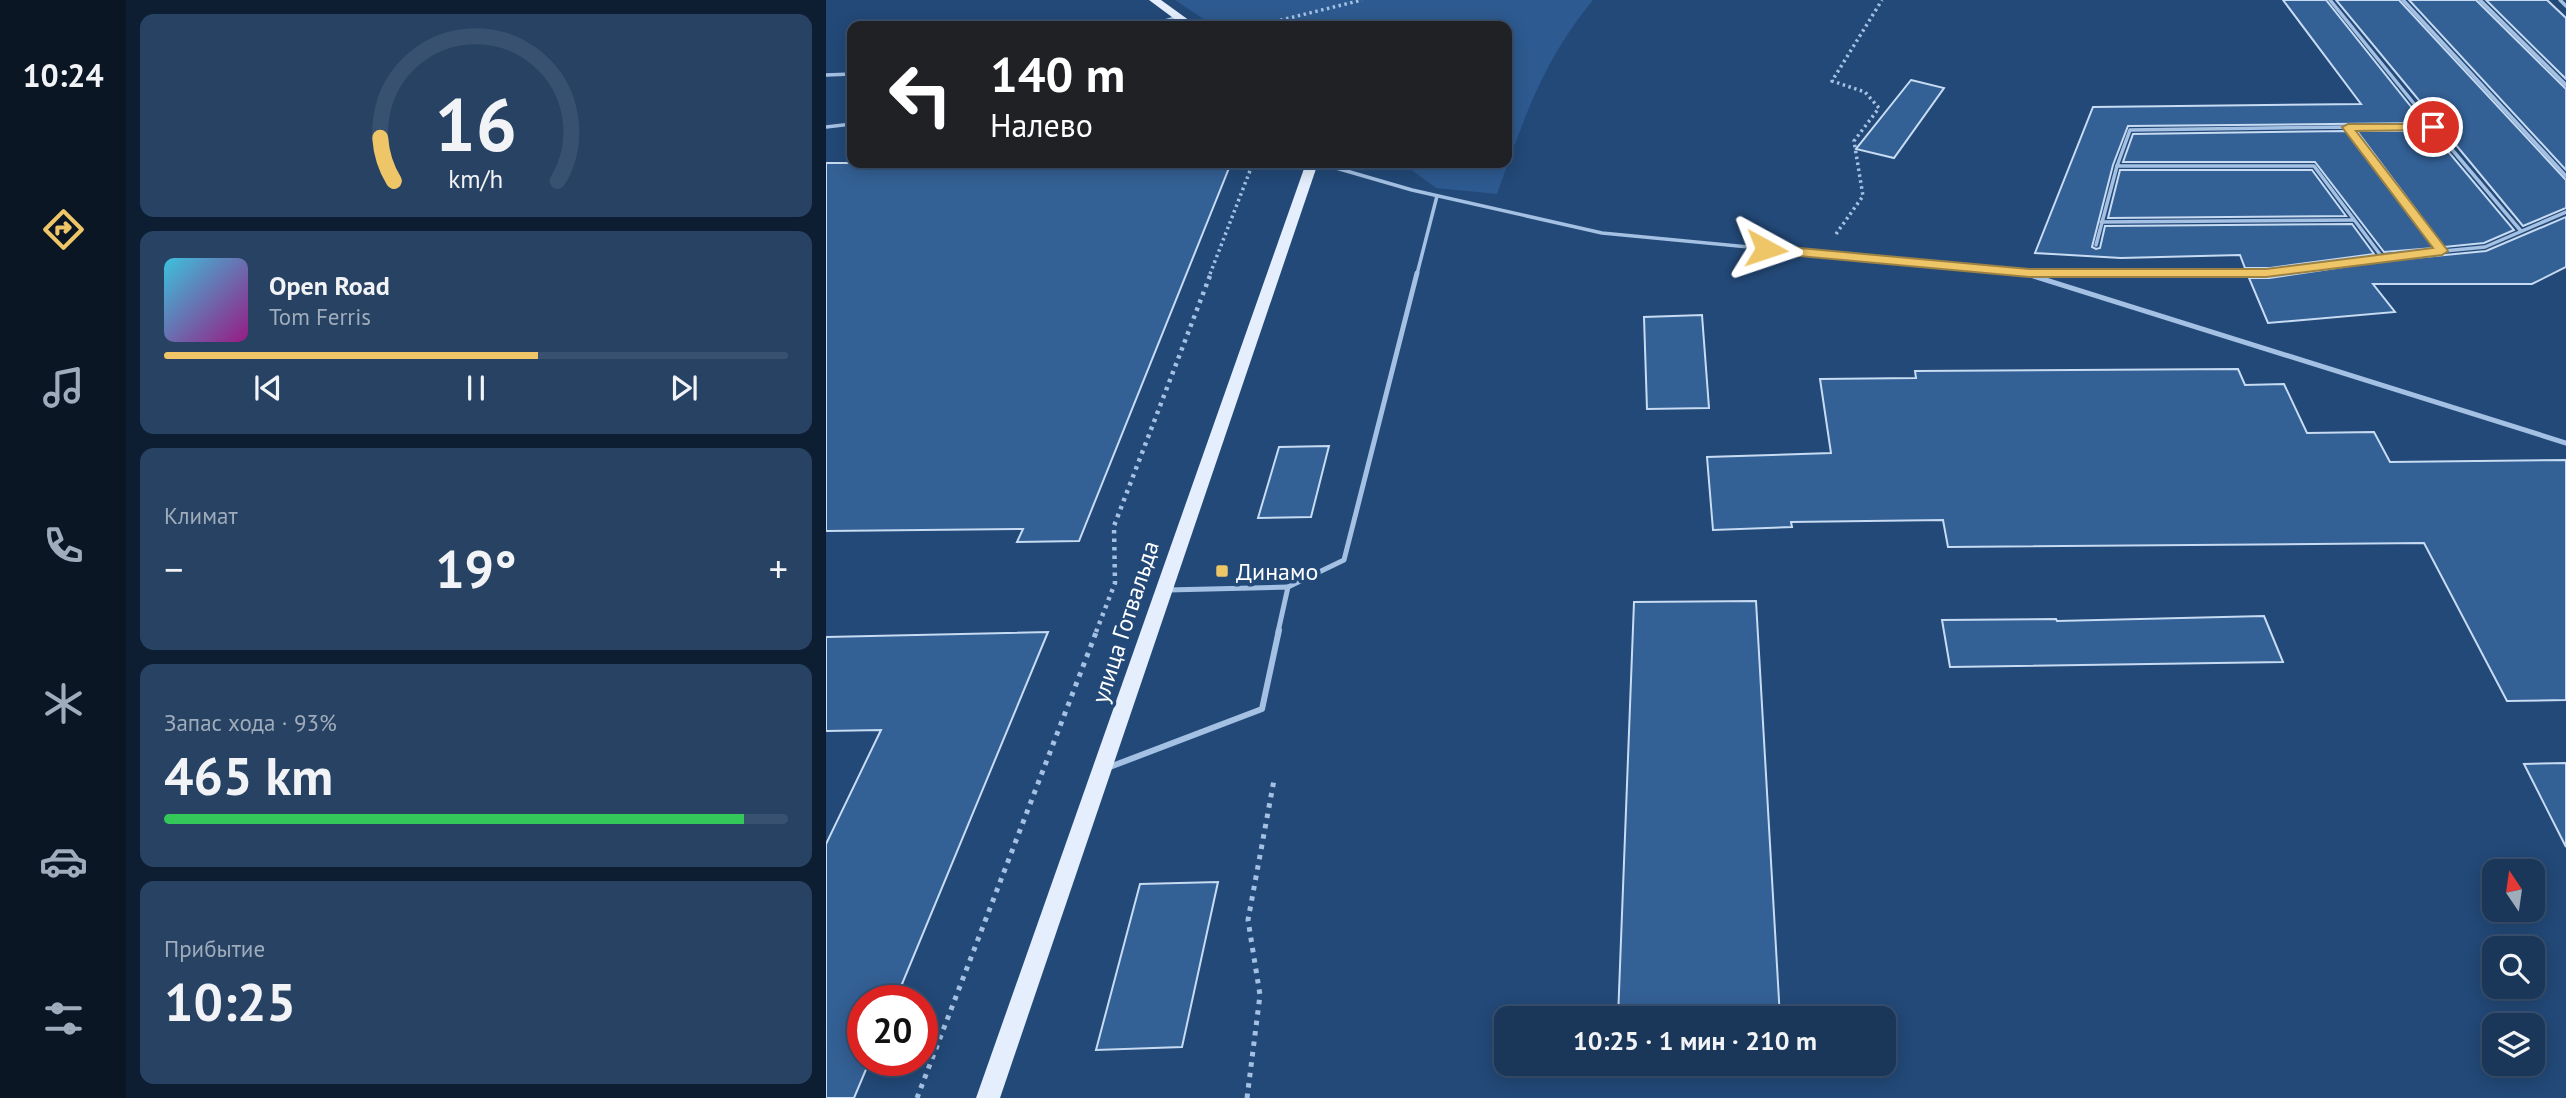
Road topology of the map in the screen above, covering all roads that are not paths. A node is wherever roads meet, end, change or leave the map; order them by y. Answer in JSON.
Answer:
{"nodes":[{"id":1,"x":1154,"y":0,"type":"edge"},
{"id":2,"x":2330,"y":0,"type":"edge"},
{"id":3,"x":2403,"y":0,"type":"edge"},
{"id":4,"x":2480,"y":0,"type":"edge"},
{"id":5,"x":2560,"y":0,"type":"edge"},
{"id":6,"x":2566,"y":6,"type":"edge"},
{"id":7,"x":1178,"y":17,"type":"junction"},
{"id":8,"x":1165,"y":21,"type":"edge"},
{"id":9,"x":1184,"y":21,"type":"edge"},
{"id":10,"x":847,"y":74,"type":"edge"},
{"id":11,"x":826,"y":75,"type":"edge"},
{"id":12,"x":2566,"y":85,"type":"edge"},
{"id":13,"x":847,"y":125,"type":"edge"},
{"id":14,"x":826,"y":127,"type":"edge"},
{"id":15,"x":2348,"y":127,"type":"junction"},
{"id":16,"x":2433,"y":127,"type":"junction"},
{"id":17,"x":2117,"y":166,"type":"junction"},
{"id":18,"x":1309,"y":168,"type":"edge"},
{"id":19,"x":1337,"y":168,"type":"edge"},
{"id":20,"x":2566,"y":176,"type":"edge"},
{"id":21,"x":1437,"y":196,"type":"junction"},
{"id":22,"x":2566,"y":212,"type":"edge"},
{"id":23,"x":2354,"y":220,"type":"junction"},
{"id":24,"x":2101,"y":222,"type":"junction"},
{"id":25,"x":2521,"y":231,"type":"junction"},
{"id":26,"x":2096,"y":245,"type":"dead end"},
{"id":27,"x":2442,"y":251,"type":"junction"},
{"id":28,"x":2382,"y":257,"type":"junction"},
{"id":29,"x":2029,"y":273,"type":"junction"},
{"id":30,"x":2566,"y":443,"type":"edge"},
{"id":31,"x":1287,"y":587,"type":"junction"},
{"id":32,"x":1162,"y":590,"type":"junction"},
{"id":33,"x":1104,"y":769,"type":"junction"},
{"id":34,"x":988,"y":1098,"type":"edge"}],
"edges":[{"from":1,"to":7,"type":"main road"},
{"from":2,"to":16,"type":"lane"},
{"from":3,"to":20,"type":"lane"},
{"from":4,"to":12,"type":"lane"},
{"from":5,"to":6,"type":"lane"},
{"from":7,"to":8,"type":"lane"},
{"from":7,"to":9,"type":"main road"},
{"from":10,"to":11,"type":"lane"},
{"from":13,"to":14,"type":"lane"},
{"from":15,"to":16,"type":"lane"},
{"from":15,"to":17,"type":"lane"},
{"from":15,"to":27,"type":"lane"},
{"from":16,"to":25,"type":"lane"},
{"from":17,"to":23,"type":"lane"},
{"from":17,"to":24,"type":"lane"},
{"from":18,"to":32,"type":"main road","name":"улица Готвальда"},
{"from":19,"to":21,"type":"lane"},
{"from":21,"to":29,"type":"lane"},
{"from":21,"to":31,"type":"lane"},
{"from":22,"to":25,"type":"lane"},
{"from":23,"to":24,"type":"lane"},
{"from":23,"to":28,"type":"lane"},
{"from":24,"to":26,"type":"lane"},
{"from":25,"to":27,"type":"lane"},
{"from":27,"to":28,"type":"lane"},
{"from":28,"to":29,"type":"lane"},
{"from":29,"to":30,"type":"lane"},
{"from":31,"to":32,"type":"lane"},
{"from":31,"to":33,"type":"lane"},
{"from":32,"to":33,"type":"main road","name":"улица Готвальда"},
{"from":33,"to":34,"type":"main road","name":"улица Готвальда"}]}
